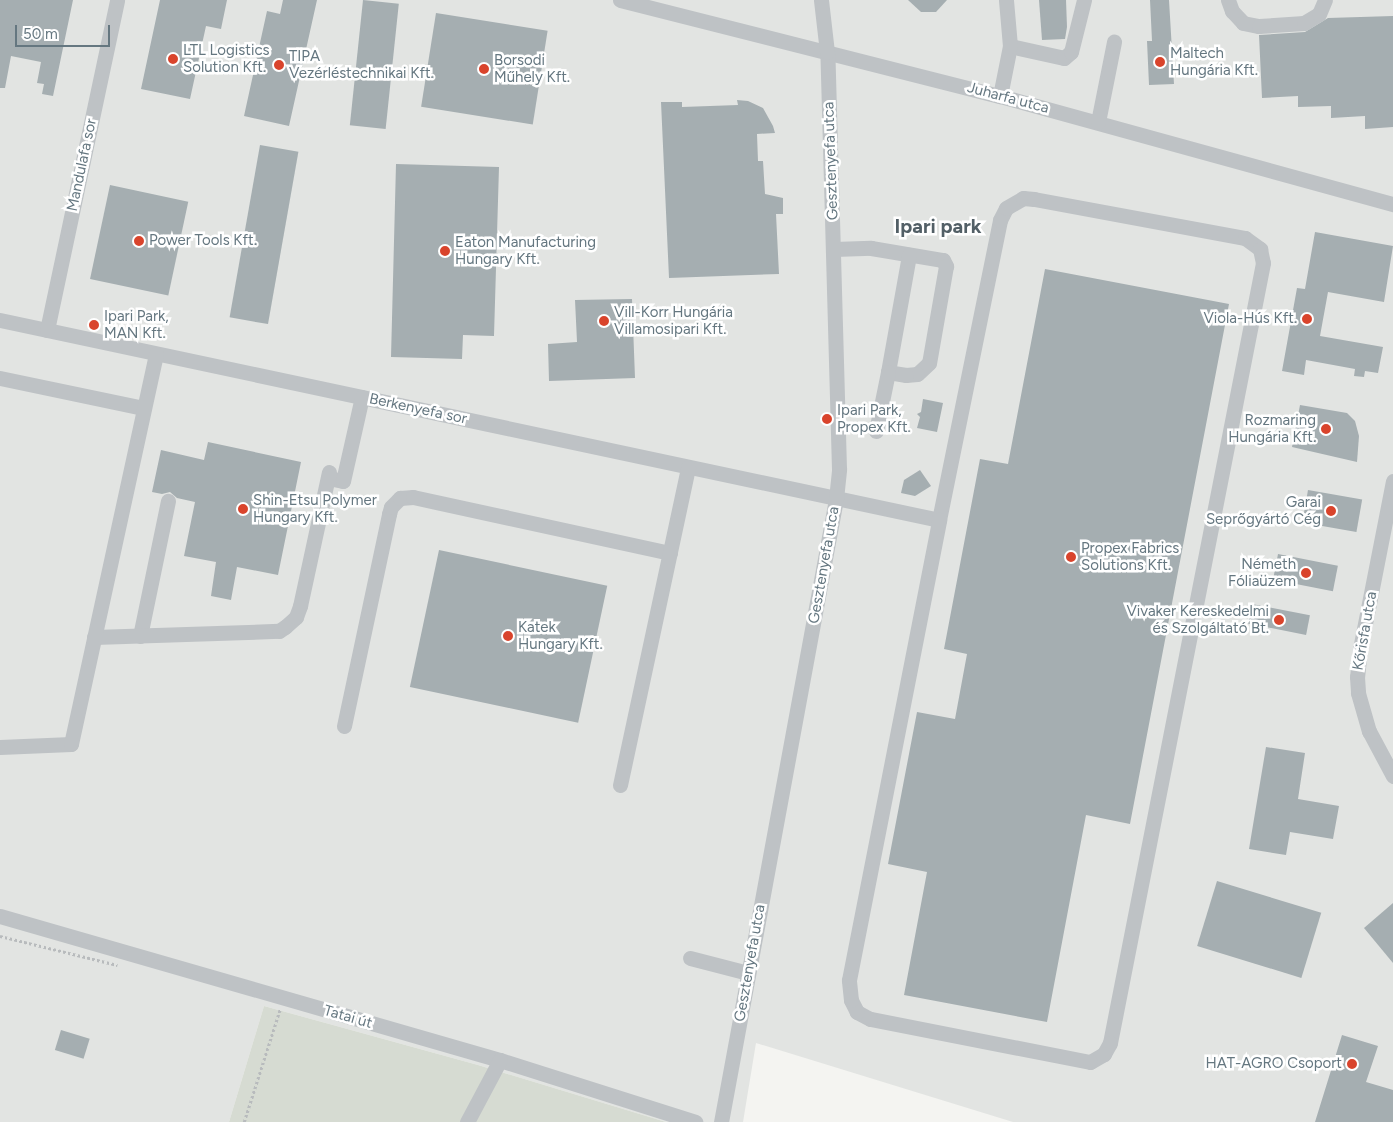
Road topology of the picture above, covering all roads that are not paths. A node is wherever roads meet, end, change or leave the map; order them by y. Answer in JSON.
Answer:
{"nodes":[{"id":1,"x":117,"y":0,"type":"edge"},
{"id":2,"x":620,"y":0,"type":"edge"},
{"id":3,"x":821,"y":0,"type":"edge"},
{"id":4,"x":1006,"y":0,"type":"edge"},
{"id":5,"x":1084,"y":0,"type":"edge"},
{"id":6,"x":1228,"y":0,"type":"edge"},
{"id":7,"x":1325,"y":0,"type":"edge"},
{"id":8,"x":1114,"y":42,"type":"dead end"},
{"id":9,"x":1010,"y":46,"type":"junction"},
{"id":10,"x":828,"y":52,"type":"junction"},
{"id":11,"x":1000,"y":96,"type":"junction"},
{"id":12,"x":1098,"y":122,"type":"junction"},
{"id":13,"x":1393,"y":204,"type":"edge"},
{"id":14,"x":834,"y":249,"type":"junction"},
{"id":15,"x":909,"y":254,"type":"junction"},
{"id":16,"x":0,"y":320,"type":"edge"},
{"id":17,"x":47,"y":330,"type":"junction"},
{"id":18,"x":156,"y":354,"type":"junction"},
{"id":19,"x":888,"y":372,"type":"junction"},
{"id":20,"x":0,"y":378,"type":"edge"},
{"id":21,"x":362,"y":397,"type":"junction"},
{"id":22,"x":144,"y":408,"type":"junction"},
{"id":23,"x":876,"y":431,"type":"dead end"},
{"id":24,"x":688,"y":467,"type":"junction"},
{"id":25,"x":1393,"y":481,"type":"edge"},
{"id":26,"x":836,"y":499,"type":"junction"},
{"id":27,"x":168,"y":501,"type":"dead end"},
{"id":28,"x":939,"y":520,"type":"junction"},
{"id":29,"x":670,"y":553,"type":"junction"},
{"id":30,"x":140,"y":636,"type":"junction"},
{"id":31,"x":94,"y":637,"type":"junction"},
{"id":32,"x":344,"y":726,"type":"dead end"},
{"id":33,"x":0,"y":747,"type":"edge"},
{"id":34,"x":1393,"y":776,"type":"edge"},
{"id":35,"x":620,"y":785,"type":"dead end"},
{"id":36,"x":0,"y":916,"type":"edge"},
{"id":37,"x":690,"y":958,"type":"dead end"},
{"id":38,"x":748,"y":973,"type":"junction"},
{"id":39,"x":500,"y":1060,"type":"junction"},
{"id":40,"x":467,"y":1122,"type":"edge"},
{"id":41,"x":696,"y":1122,"type":"edge"},
{"id":42,"x":721,"y":1122,"type":"edge"}],
"edges":[{"from":1,"to":17,"type":"street","name":"Mandulafa sor"},
{"from":2,"to":10,"type":"street","name":"Juharfa utca"},
{"from":3,"to":10,"type":"street","name":"Gesztenyefa utca"},
{"from":4,"to":9,"type":"street"},
{"from":5,"to":9,"type":"street"},
{"from":6,"to":7,"type":"street"},
{"from":8,"to":12,"type":"street"},
{"from":9,"to":11,"type":"street"},
{"from":10,"to":11,"type":"street","name":"Juharfa utca"},
{"from":10,"to":14,"type":"street","name":"Gesztenyefa utca"},
{"from":11,"to":12,"type":"street","name":"Juharfa utca"},
{"from":12,"to":13,"type":"street","name":"Juharfa utca"},
{"from":14,"to":15,"type":"street"},
{"from":14,"to":26,"type":"street","name":"Gesztenyefa utca"},
{"from":15,"to":19,"type":"street"},
{"from":15,"to":19,"type":"street"},
{"from":16,"to":17,"type":"street","name":"Berkenyefa sor"},
{"from":17,"to":18,"type":"street","name":"Berkenyefa sor"},
{"from":18,"to":21,"type":"street","name":"Berkenyefa sor"},
{"from":18,"to":22,"type":"street"},
{"from":19,"to":23,"type":"street"},
{"from":20,"to":22,"type":"street"},
{"from":21,"to":24,"type":"street","name":"Berkenyefa sor"},
{"from":21,"to":30,"type":"street"},
{"from":22,"to":31,"type":"street"},
{"from":24,"to":26,"type":"street","name":"Berkenyefa sor"},
{"from":24,"to":29,"type":"street"},
{"from":25,"to":34,"type":"street","name":"Kőrisfa utca"},
{"from":26,"to":28,"type":"street","name":"Berkenyefa sor"},
{"from":26,"to":38,"type":"street","name":"Gesztenyefa utca"},
{"from":27,"to":30,"type":"street"},
{"from":28,"to":28,"type":"street"},
{"from":29,"to":32,"type":"street"},
{"from":29,"to":35,"type":"street"},
{"from":30,"to":31,"type":"street"},
{"from":31,"to":33,"type":"street"},
{"from":36,"to":39,"type":"street","name":"Tatai út"},
{"from":37,"to":38,"type":"street"},
{"from":38,"to":42,"type":"street","name":"Gesztenyefa utca"},
{"from":39,"to":40,"type":"street"},
{"from":39,"to":41,"type":"street","name":"Tatai út"}]}
